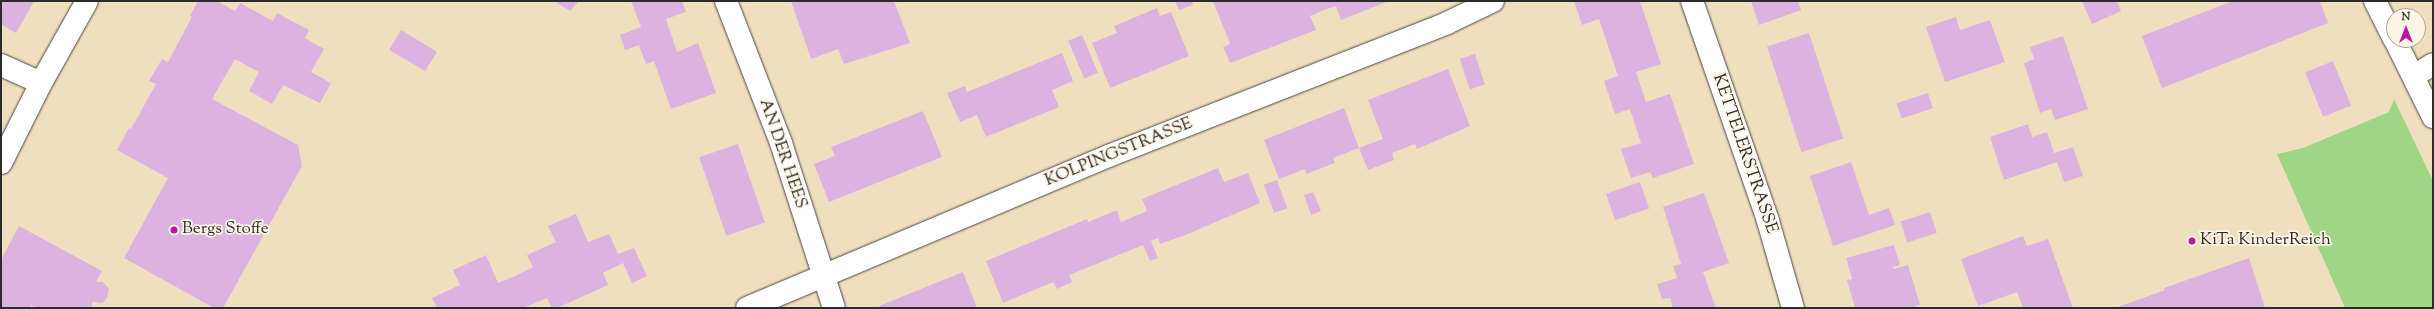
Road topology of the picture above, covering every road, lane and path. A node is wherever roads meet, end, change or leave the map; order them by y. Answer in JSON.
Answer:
{"nodes":[{"id":1,"x":86,"y":1,"type":"edge"},
{"id":2,"x":726,"y":1,"type":"edge"},
{"id":3,"x":1493,"y":1,"type":"edge"},
{"id":4,"x":1692,"y":1,"type":"edge"},
{"id":5,"x":2375,"y":1,"type":"edge"},
{"id":6,"x":2386,"y":23,"type":"edge"},
{"id":7,"x":2399,"y":48,"type":"edge"},
{"id":8,"x":2433,"y":64,"type":"edge"},
{"id":9,"x":1,"y":65,"type":"edge"},
{"id":10,"x":2414,"y":76,"type":"junction"},
{"id":11,"x":41,"y":83,"type":"junction"},
{"id":12,"x":2433,"y":117,"type":"edge"},
{"id":13,"x":1,"y":163,"type":"edge"},
{"id":14,"x":822,"y":278,"type":"junction"},
{"id":15,"x":747,"y":308,"type":"edge"},
{"id":16,"x":834,"y":308,"type":"edge"},
{"id":17,"x":1793,"y":308,"type":"edge"}],
"edges":[{"from":1,"to":11,"type":"street"},
{"from":2,"to":14,"type":"street","name":"AN DER HEES"},
{"from":3,"to":14,"type":"street","name":"KOLPINGSTRASSE"},
{"from":4,"to":17,"type":"street","name":"KETTELERSTRASSE"},
{"from":5,"to":6,"type":"street"},
{"from":7,"to":10,"type":"street"},
{"from":8,"to":10,"type":"street"},
{"from":9,"to":11,"type":"street"},
{"from":10,"to":12,"type":"street"},
{"from":11,"to":13,"type":"street"},
{"from":14,"to":15,"type":"street","name":"KOLPINGSTRASSE"},
{"from":14,"to":16,"type":"street","name":"AN DER HEES"}]}
